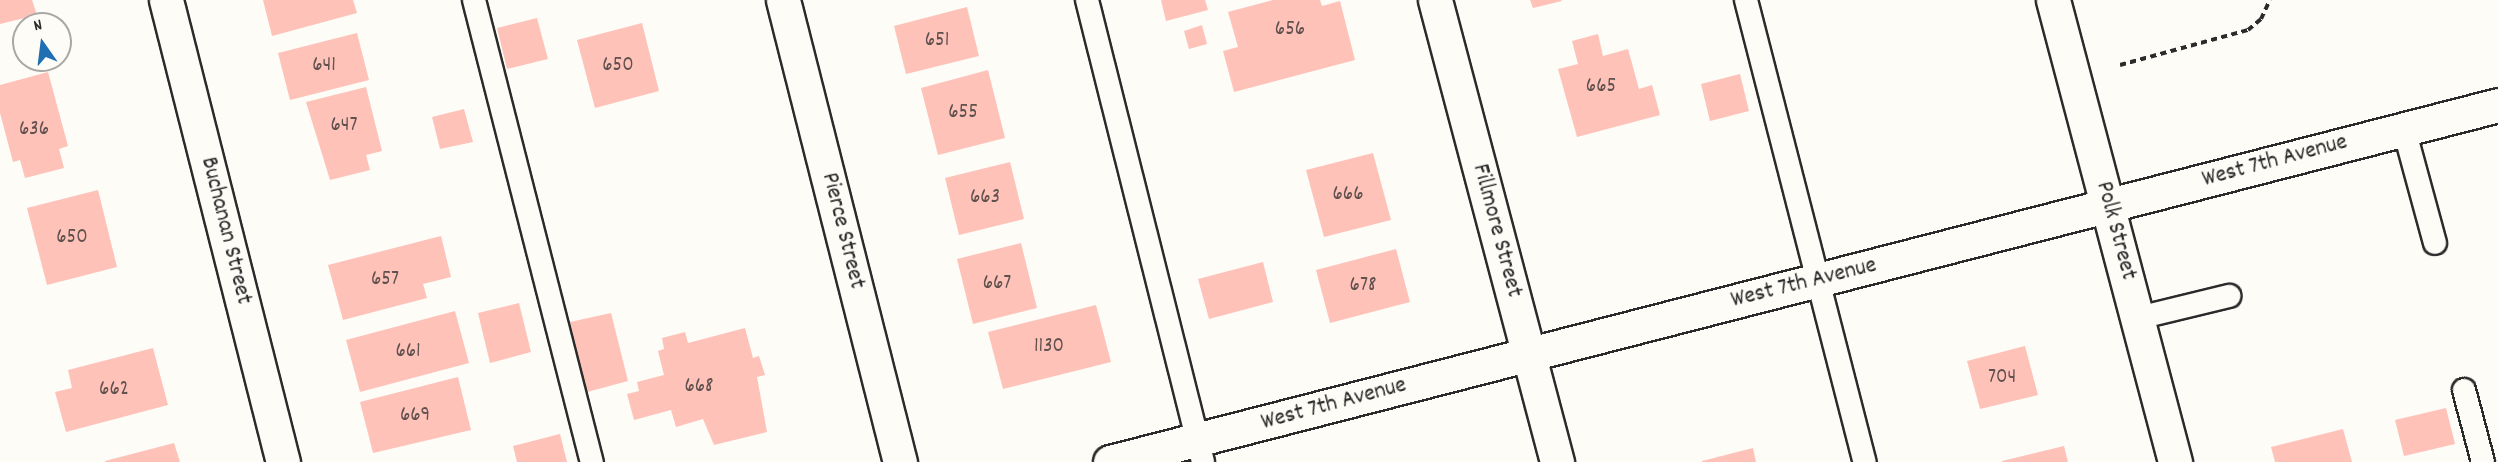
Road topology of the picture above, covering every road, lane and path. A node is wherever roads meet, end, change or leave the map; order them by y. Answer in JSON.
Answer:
{"nodes":[{"id":1,"x":166,"y":0,"type":"edge"},
{"id":2,"x":474,"y":0,"type":"edge"},
{"id":3,"x":783,"y":0,"type":"edge"},
{"id":4,"x":1087,"y":0,"type":"edge"},
{"id":5,"x":1435,"y":0,"type":"edge"},
{"id":6,"x":1746,"y":0,"type":"edge"},
{"id":7,"x":2053,"y":0,"type":"edge"},
{"id":8,"x":2270,"y":0,"type":"edge"},
{"id":9,"x":2120,"y":65,"type":"dead end"},
{"id":10,"x":2498,"y":105,"type":"edge"},
{"id":11,"x":2404,"y":129,"type":"junction"},
{"id":12,"x":2108,"y":205,"type":"junction"},
{"id":13,"x":2435,"y":243,"type":"dead end"},
{"id":14,"x":1817,"y":280,"type":"junction"},
{"id":15,"x":2229,"y":296,"type":"dead end"},
{"id":16,"x":2138,"y":318,"type":"junction"},
{"id":17,"x":1528,"y":354,"type":"junction"},
{"id":18,"x":2464,"y":390,"type":"dead end"},
{"id":19,"x":1200,"y":452,"type":"edge"},
{"id":20,"x":283,"y":462,"type":"edge"},
{"id":21,"x":592,"y":462,"type":"edge"},
{"id":22,"x":900,"y":462,"type":"edge"},
{"id":23,"x":1110,"y":462,"type":"edge"},
{"id":24,"x":1557,"y":462,"type":"edge"},
{"id":25,"x":1865,"y":462,"type":"edge"},
{"id":26,"x":2175,"y":462,"type":"edge"},
{"id":27,"x":2482,"y":462,"type":"edge"}],
"edges":[{"from":1,"to":20,"type":"street","name":"Buchanan Street"},
{"from":2,"to":21,"type":"lane"},
{"from":3,"to":22,"type":"street","name":"Pierce Street"},
{"from":4,"to":19,"type":"lane"},
{"from":5,"to":17,"type":"street","name":"Fillmore Street"},
{"from":6,"to":14,"type":"lane"},
{"from":7,"to":12,"type":"street","name":"Polk Street"},
{"from":8,"to":9,"type":"path"},
{"from":10,"to":11,"type":"street","name":"West 7th Avenue"},
{"from":11,"to":12,"type":"street","name":"West 7th Avenue"},
{"from":11,"to":13,"type":"lane"},
{"from":12,"to":14,"type":"street","name":"West 7th Avenue"},
{"from":12,"to":16,"type":"street","name":"Polk Street"},
{"from":14,"to":17,"type":"street","name":"West 7th Avenue"},
{"from":14,"to":25,"type":"lane"},
{"from":15,"to":16,"type":"lane"},
{"from":16,"to":26,"type":"street","name":"Polk Street"},
{"from":17,"to":19,"type":"street","name":"West 7th Avenue"},
{"from":17,"to":24,"type":"street","name":"Fillmore Street"},
{"from":18,"to":27,"type":"lane"},
{"from":19,"to":23,"type":"street","name":"West 7th Avenue"}]}
